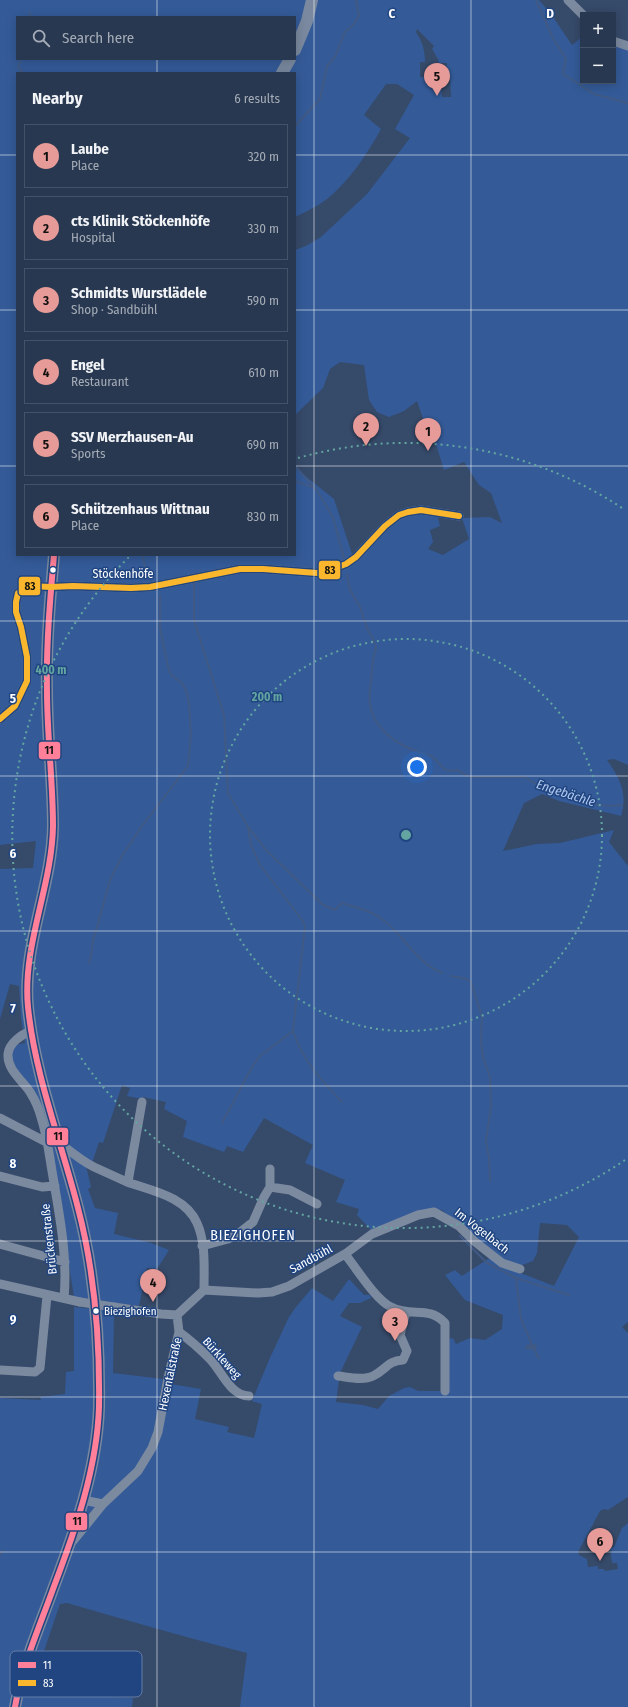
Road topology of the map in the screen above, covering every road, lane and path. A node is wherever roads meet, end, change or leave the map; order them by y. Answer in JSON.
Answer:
{"nodes":[{"id":1,"x":312,"y":0,"type":"edge"},
{"id":2,"x":568,"y":0,"type":"edge"},
{"id":3,"x":580,"y":12,"type":"edge"},
{"id":4,"x":616,"y":42,"type":"edge"},
{"id":5,"x":628,"y":46,"type":"edge"},
{"id":6,"x":296,"y":48,"type":"edge"},
{"id":7,"x":289,"y":60,"type":"edge"},
{"id":8,"x":283,"y":72,"type":"edge"},
{"id":9,"x":459,"y":516,"type":"dead end"},
{"id":10,"x":54,"y":556,"type":"edge"},
{"id":11,"x":51,"y":587,"type":"junction"},
{"id":12,"x":0,"y":719,"type":"edge"},
{"id":13,"x":31,"y":1031,"type":"junction"},
{"id":14,"x":142,"y":1102,"type":"dead end"},
{"id":15,"x":0,"y":1118,"type":"edge"},
{"id":16,"x":48,"y":1143,"type":"junction"},
{"id":17,"x":61,"y":1144,"type":"junction"},
{"id":18,"x":270,"y":1169,"type":"dead end"},
{"id":19,"x":0,"y":1176,"type":"edge"},
{"id":20,"x":128,"y":1182,"type":"junction"},
{"id":21,"x":55,"y":1186,"type":"junction"},
{"id":22,"x":270,"y":1187,"type":"junction"},
{"id":23,"x":317,"y":1204,"type":"dead end"},
{"id":24,"x":0,"y":1244,"type":"edge"},
{"id":25,"x":202,"y":1246,"type":"junction"},
{"id":26,"x":345,"y":1254,"type":"junction"},
{"id":27,"x":65,"y":1262,"type":"junction"},
{"id":28,"x":520,"y":1269,"type":"dead end"},
{"id":29,"x":0,"y":1284,"type":"edge"},
{"id":30,"x":204,"y":1290,"type":"junction"},
{"id":31,"x":47,"y":1296,"type":"junction"},
{"id":32,"x":64,"y":1298,"type":"junction"},
{"id":33,"x":406,"y":1312,"type":"junction"},
{"id":34,"x":177,"y":1315,"type":"junction"},
{"id":35,"x":179,"y":1332,"type":"junction"},
{"id":36,"x":0,"y":1370,"type":"edge"},
{"id":37,"x":338,"y":1376,"type":"dead end"},
{"id":38,"x":445,"y":1391,"type":"dead end"},
{"id":39,"x":249,"y":1396,"type":"dead end"},
{"id":40,"x":83,"y":1500,"type":"junction"},
{"id":41,"x":103,"y":1504,"type":"junction"},
{"id":42,"x":69,"y":1545,"type":"junction"},
{"id":43,"x":30,"y":1651,"type":"edge"},
{"id":44,"x":17,"y":1697,"type":"edge"},
{"id":45,"x":15,"y":1707,"type":"edge"}],
"edges":[{"from":1,"to":6,"type":"main road"},
{"from":2,"to":3,"type":"street"},
{"from":4,"to":5,"type":"street"},
{"from":7,"to":8,"type":"main road"},
{"from":9,"to":11,"type":"street","name":"Stöckenhöfe"},
{"from":10,"to":11,"type":"main road","name":"Hexentalstraße"},
{"from":11,"to":12,"type":"street","name":"Stöckenhöfe"},
{"from":11,"to":13,"type":"main road","name":"Hexentalstraße"},
{"from":13,"to":16,"type":"street","name":"Brückenstraße"},
{"from":13,"to":17,"type":"main road","name":"Hexentalstraße"},
{"from":14,"to":20,"type":"street"},
{"from":15,"to":16,"type":"street"},
{"from":16,"to":21,"type":"street","name":"Brückenstraße"},
{"from":17,"to":20,"type":"street"},
{"from":17,"to":40,"type":"main road","name":"Hexentalstraße"},
{"from":18,"to":22,"type":"street"},
{"from":19,"to":21,"type":"street"},
{"from":20,"to":25,"type":"street"},
{"from":21,"to":27,"type":"street","name":"Brückenstraße"},
{"from":22,"to":23,"type":"street"},
{"from":22,"to":25,"type":"street"},
{"from":24,"to":27,"type":"street"},
{"from":25,"to":30,"type":"street"},
{"from":26,"to":28,"type":"street","name":"Im Vogelbach"},
{"from":26,"to":30,"type":"street","name":"Sandbühl"},
{"from":26,"to":33,"type":"street","name":"Sandbühl"},
{"from":27,"to":32,"type":"street","name":"Brückenstraße"},
{"from":29,"to":31,"type":"street"},
{"from":30,"to":34,"type":"street"},
{"from":31,"to":32,"type":"street"},
{"from":31,"to":36,"type":"street"},
{"from":32,"to":34,"type":"street","bridge":true},
{"from":33,"to":37,"type":"street"},
{"from":33,"to":38,"type":"street","name":"Sandbühl"},
{"from":34,"to":35,"type":"street","name":"Hexentalstraße"},
{"from":35,"to":39,"type":"street","name":"Bürkleweg"},
{"from":35,"to":41,"type":"street","name":"Hexentalstraße"},
{"from":40,"to":41,"type":"street"},
{"from":40,"to":42,"type":"main road","name":"Hexentalstraße"},
{"from":41,"to":42,"type":"street","name":"Hexentalstraße"},
{"from":42,"to":43,"type":"main road","name":"Hexentalstraße"},
{"from":44,"to":45,"type":"main road","name":"Hexentalstraße"}]}
